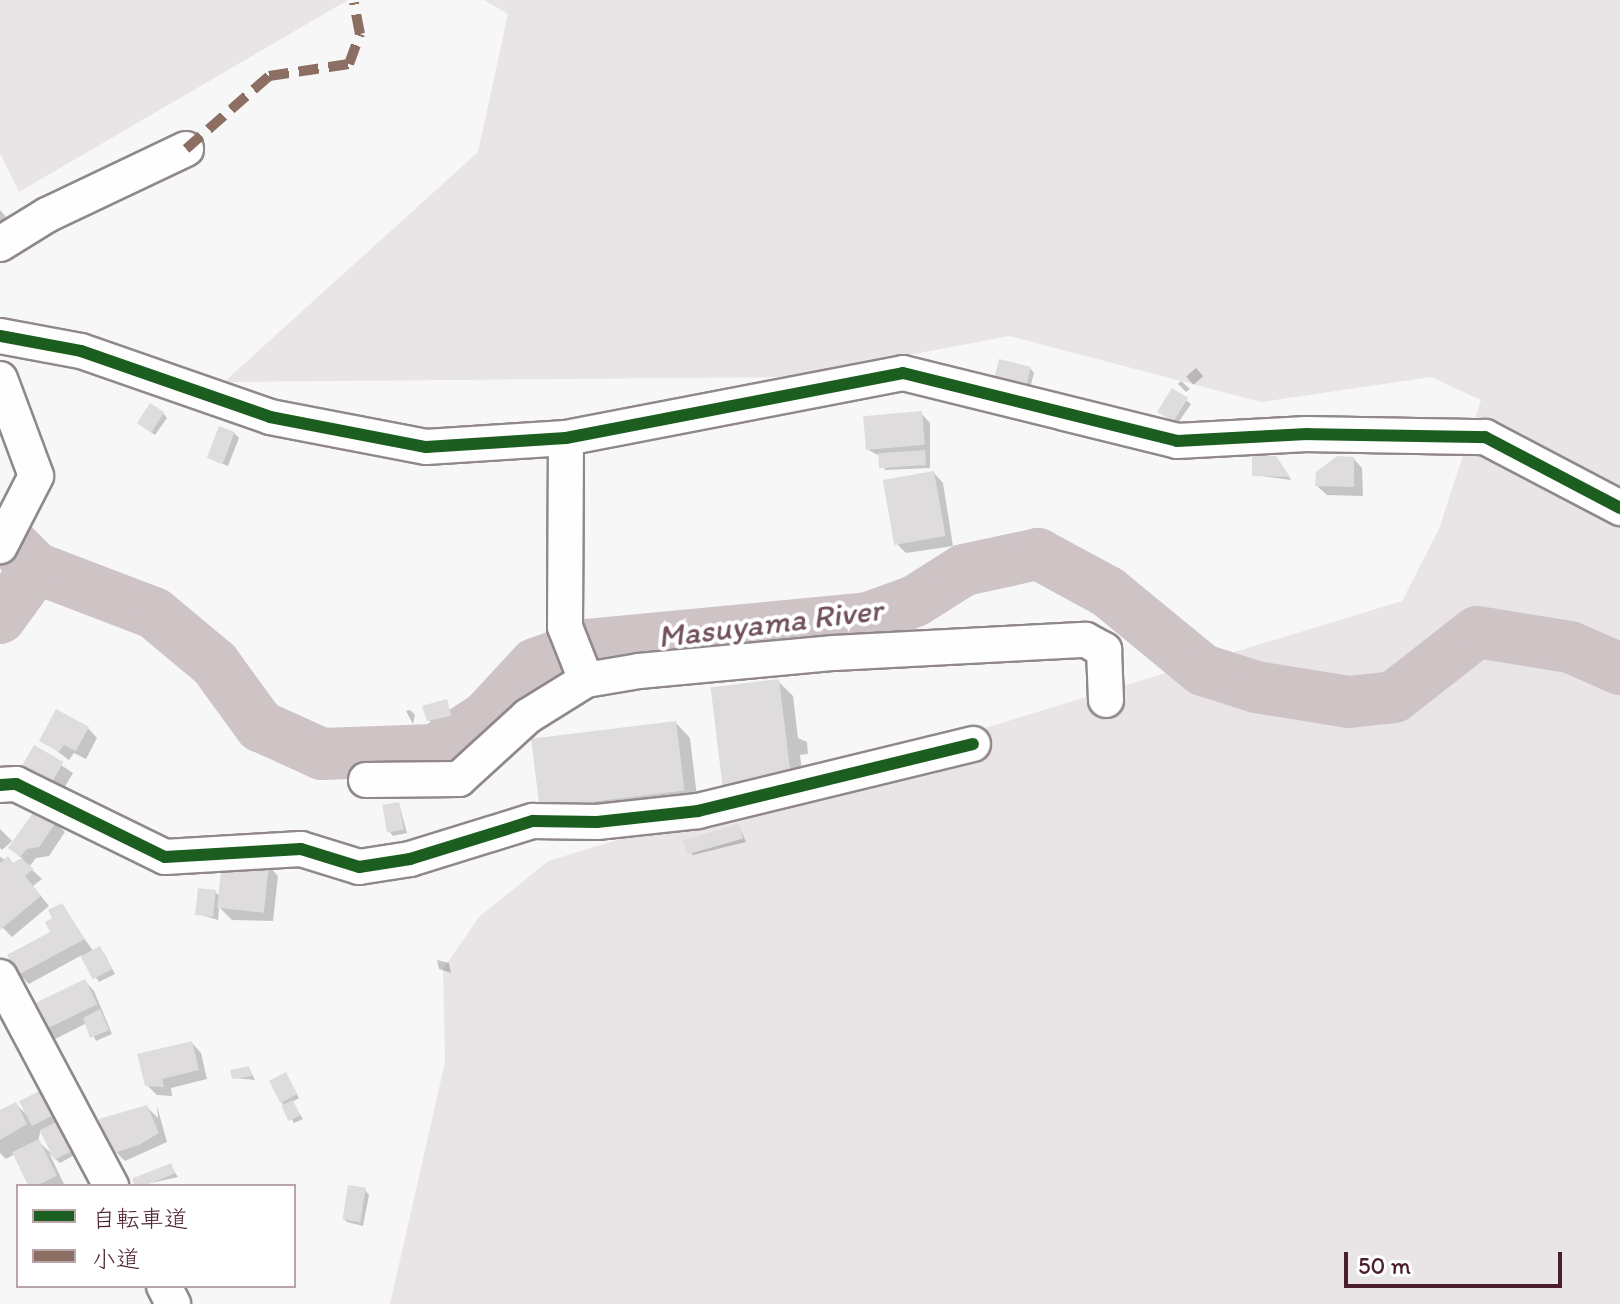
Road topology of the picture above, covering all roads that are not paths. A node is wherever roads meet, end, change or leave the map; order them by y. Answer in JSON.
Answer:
{"nodes":[{"id":1,"x":186,"y":149,"type":"dead end"},
{"id":2,"x":0,"y":244,"type":"edge"},
{"id":3,"x":0,"y":336,"type":"edge"},
{"id":4,"x":0,"y":379,"type":"edge"},
{"id":5,"x":566,"y":438,"type":"junction"},
{"id":6,"x":1620,"y":508,"type":"edge"},
{"id":7,"x":0,"y":546,"type":"edge"},
{"id":8,"x":586,"y":680,"type":"junction"},
{"id":9,"x":1106,"y":700,"type":"dead end"},
{"id":10,"x":973,"y":744,"type":"dead end"},
{"id":11,"x":366,"y":780,"type":"dead end"},
{"id":12,"x":0,"y":785,"type":"edge"},
{"id":13,"x":0,"y":977,"type":"edge"},
{"id":14,"x":110,"y":1184,"type":"edge"}],
"edges":[{"from":1,"to":2,"type":"street"},
{"from":3,"to":5,"type":"street"},
{"from":4,"to":7,"type":"street"},
{"from":5,"to":6,"type":"street"},
{"from":5,"to":8,"type":"street"},
{"from":8,"to":9,"type":"street"},
{"from":8,"to":11,"type":"street"},
{"from":10,"to":12,"type":"street"},
{"from":13,"to":14,"type":"street"}]}
